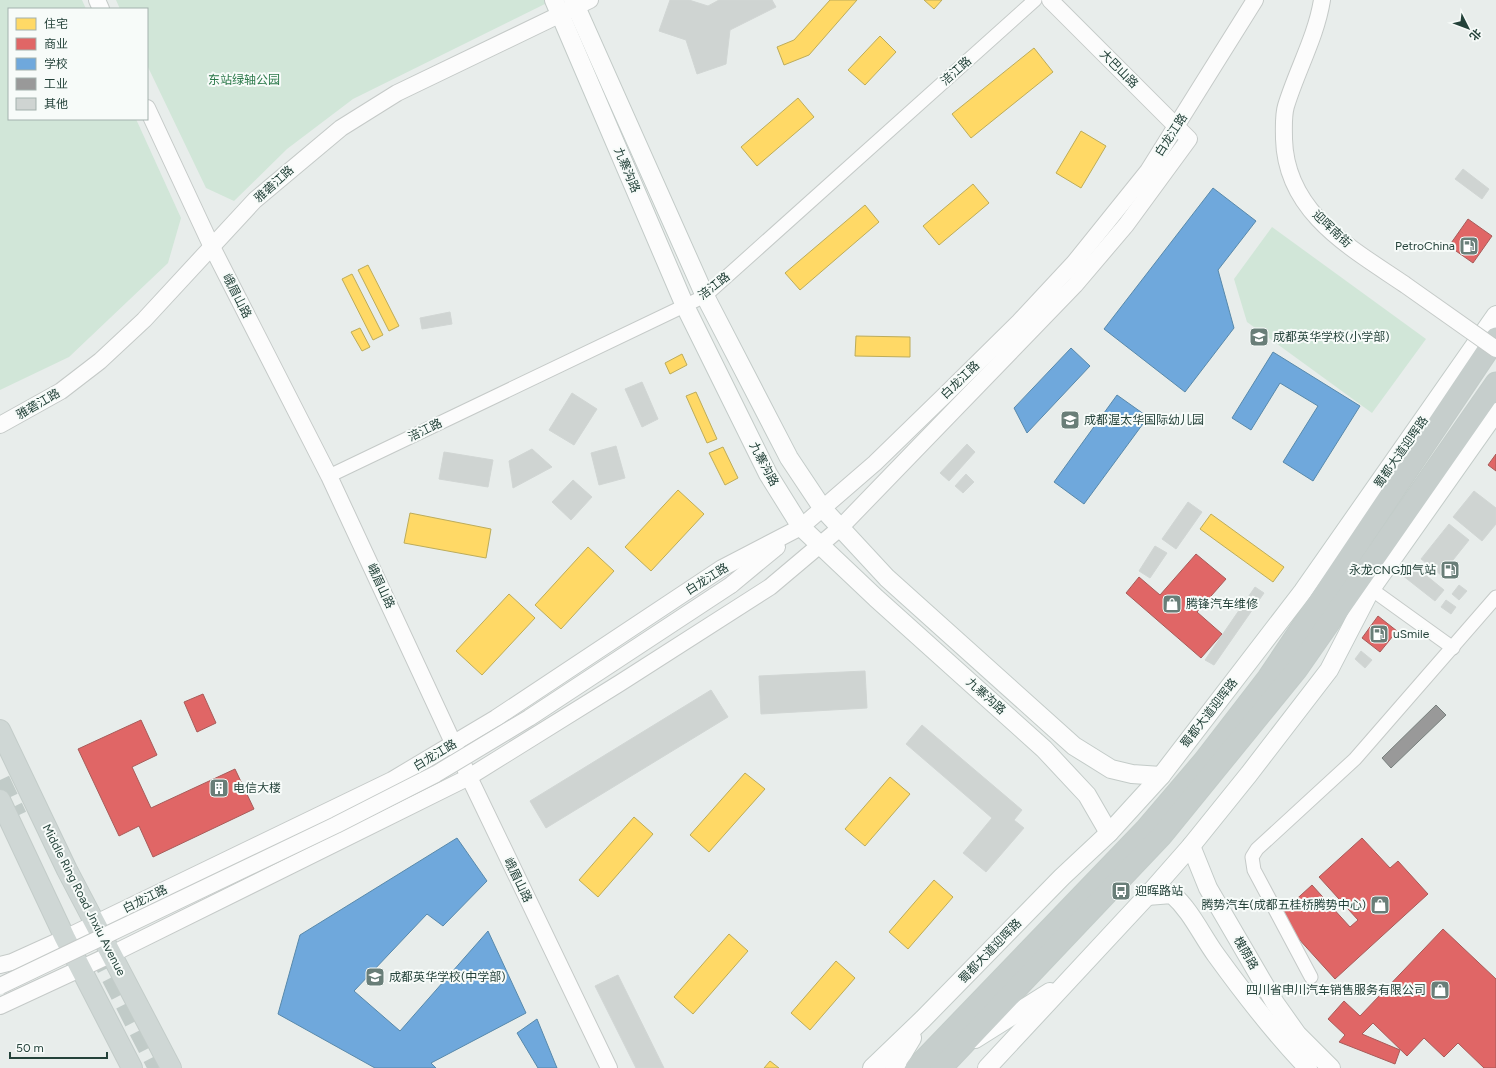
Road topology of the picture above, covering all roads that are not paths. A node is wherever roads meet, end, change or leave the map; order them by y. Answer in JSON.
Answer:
{"nodes":[{"id":1,"x":1035,"y":0,"type":"edge"},
{"id":2,"x":1050,"y":0,"type":"edge"},
{"id":3,"x":1255,"y":0,"type":"edge"},
{"id":4,"x":1322,"y":0,"type":"edge"},
{"id":5,"x":571,"y":4,"type":"edge"},
{"id":6,"x":148,"y":110,"type":"edge"},
{"id":7,"x":1177,"y":127,"type":"junction"},
{"id":8,"x":1189,"y":139,"type":"joint"},
{"id":9,"x":212,"y":246,"type":"junction"},
{"id":10,"x":705,"y":296,"type":"junction"},
{"id":11,"x":685,"y":306,"type":"junction"},
{"id":12,"x":1496,"y":315,"type":"edge"},
{"id":13,"x":1496,"y":338,"type":"edge"},
{"id":14,"x":1496,"y":349,"type":"edge"},
{"id":15,"x":1496,"y":383,"type":"edge"},
{"id":16,"x":1496,"y":412,"type":"edge"},
{"id":17,"x":0,"y":425,"type":"edge"},
{"id":18,"x":329,"y":476,"type":"junction"},
{"id":19,"x":823,"y":509,"type":"junction"},
{"id":20,"x":801,"y":527,"type":"junction"},
{"id":21,"x":840,"y":528,"type":"junction"},
{"id":22,"x":820,"y":546,"type":"junction"},
{"id":23,"x":1372,"y":589,"type":"junction"},
{"id":24,"x":1496,"y":597,"type":"edge"},
{"id":25,"x":1453,"y":648,"type":"junction"},
{"id":26,"x":0,"y":730,"type":"edge"},
{"id":27,"x":453,"y":744,"type":"junction"},
{"id":28,"x":1160,"y":776,"type":"junction"},
{"id":29,"x":469,"y":777,"type":"junction"},
{"id":30,"x":0,"y":800,"type":"edge"},
{"id":31,"x":1109,"y":833,"type":"junction"},
{"id":32,"x":1191,"y":846,"type":"junction"},
{"id":33,"x":1147,"y":896,"type":"junction"},
{"id":34,"x":95,"y":924,"type":"junction"},
{"id":35,"x":65,"y":938,"type":"junction"},
{"id":36,"x":112,"y":954,"type":"junction"},
{"id":37,"x":4,"y":965,"type":"edge"},
{"id":38,"x":81,"y":968,"type":"junction"},
{"id":39,"x":1311,"y":977,"type":"dead end"},
{"id":40,"x":1069,"y":981,"type":"junction"},
{"id":41,"x":0,"y":986,"type":"edge"},
{"id":42,"x":0,"y":1006,"type":"edge"},
{"id":43,"x":923,"y":1019,"type":"junction"},
{"id":44,"x":962,"y":1046,"type":"junction"},
{"id":45,"x":132,"y":1068,"type":"edge"},
{"id":46,"x":171,"y":1068,"type":"edge"},
{"id":47,"x":609,"y":1068,"type":"edge"},
{"id":48,"x":872,"y":1068,"type":"edge"},
{"id":49,"x":894,"y":1068,"type":"edge"},
{"id":50,"x":916,"y":1068,"type":"edge"},
{"id":51,"x":941,"y":1068,"type":"edge"},
{"id":52,"x":987,"y":1068,"type":"edge"},
{"id":53,"x":1308,"y":1068,"type":"edge"},
{"id":54,"x":1331,"y":1068,"type":"edge"}],
"edges":[{"from":1,"to":10,"type":"street","name":"涪江路"},
{"from":2,"to":7,"type":"street","name":"大巴山路"},
{"from":3,"to":7,"type":"street","name":"白龙江路"},
{"from":4,"to":14,"type":"street","name":"迎晖南街","bridge":true},
{"from":5,"to":9,"type":"street","name":"雅砻江路"},
{"from":5,"to":10,"type":"main road","name":"九寨沟路"},
{"from":5,"to":11,"type":"main road","name":"九寨沟路"},
{"from":6,"to":9,"type":"street","name":"峨眉山路"},
{"from":7,"to":8,"type":"street","name":"大巴山路"},
{"from":7,"to":19,"type":"street","name":"白龙江路"},
{"from":8,"to":21,"type":"street","name":"白龙江路"},
{"from":9,"to":17,"type":"street","name":"雅砻江路"},
{"from":9,"to":18,"type":"street","name":"峨眉山路"},
{"from":10,"to":11,"type":"street","name":"涪江路"},
{"from":10,"to":19,"type":"main road","name":"九寨沟路"},
{"from":11,"to":18,"type":"street","name":"涪江路"},
{"from":11,"to":20,"type":"main road","name":"九寨沟路"},
{"from":12,"to":28,"type":"main road","name":"蜀都大道迎晖路"},
{"from":13,"to":50,"type":"highway","name":"蜀都大道迎晖路"},
{"from":15,"to":44,"type":"highway"},
{"from":16,"to":23,"type":"main road"},
{"from":18,"to":27,"type":"street","name":"峨眉山路"},
{"from":19,"to":20,"type":"street","name":"白龙江路"},
{"from":19,"to":21,"type":"main road","name":"九寨沟路"},
{"from":20,"to":22,"type":"main road","name":"九寨沟路"},
{"from":20,"to":27,"type":"street","name":"白龙江路"},
{"from":20,"to":41,"type":"street","bridge":true},
{"from":21,"to":22,"type":"street","name":"白龙江路"},
{"from":21,"to":28,"type":"main road","name":"九寨沟路"},
{"from":22,"to":29,"type":"street","name":"白龙江路"},
{"from":22,"to":31,"type":"main road","name":"九寨沟路"},
{"from":23,"to":25,"type":"street"},
{"from":23,"to":32,"type":"main road"},
{"from":24,"to":25,"type":"street"},
{"from":25,"to":39,"type":"street"},
{"from":26,"to":34,"type":"main road","name":"Middle Ring Road Jnxiu Avenue"},
{"from":27,"to":29,"type":"street","name":"峨眉山路"},
{"from":27,"to":34,"type":"street","name":"白龙江路"},
{"from":28,"to":31,"type":"main road","name":"蜀都大道迎晖路"},
{"from":29,"to":36,"type":"street","name":"白龙江路"},
{"from":29,"to":47,"type":"street","name":"峨眉山路"},
{"from":30,"to":35,"type":"main road"},
{"from":31,"to":43,"type":"main road","name":"蜀都大道迎晖路"},
{"from":32,"to":33,"type":"main road"},
{"from":32,"to":54,"type":"main road","name":"槐荫路"},
{"from":33,"to":40,"type":"main road"},
{"from":33,"to":53,"type":"main road","name":"槐荫路"},
{"from":34,"to":35,"type":"street","name":"白龙江路"},
{"from":34,"to":36,"type":"main road","name":"Middle Ring Road Jnxiu Avenue"},
{"from":35,"to":37,"type":"street","name":"白龙江路"},
{"from":35,"to":38,"type":"main road"},
{"from":36,"to":38,"type":"street","name":"白龙江路"},
{"from":36,"to":46,"type":"main road","name":"Middle Ring Road Jnxiu Avenue"},
{"from":38,"to":42,"type":"street","name":"白龙江路"},
{"from":38,"to":45,"type":"main road"},
{"from":40,"to":44,"type":"main road"},
{"from":40,"to":52,"type":"main road"},
{"from":43,"to":48,"type":"main road","name":"蜀都大道迎晖路"},
{"from":43,"to":49,"type":"main road"},
{"from":44,"to":51,"type":"highway"}]}
